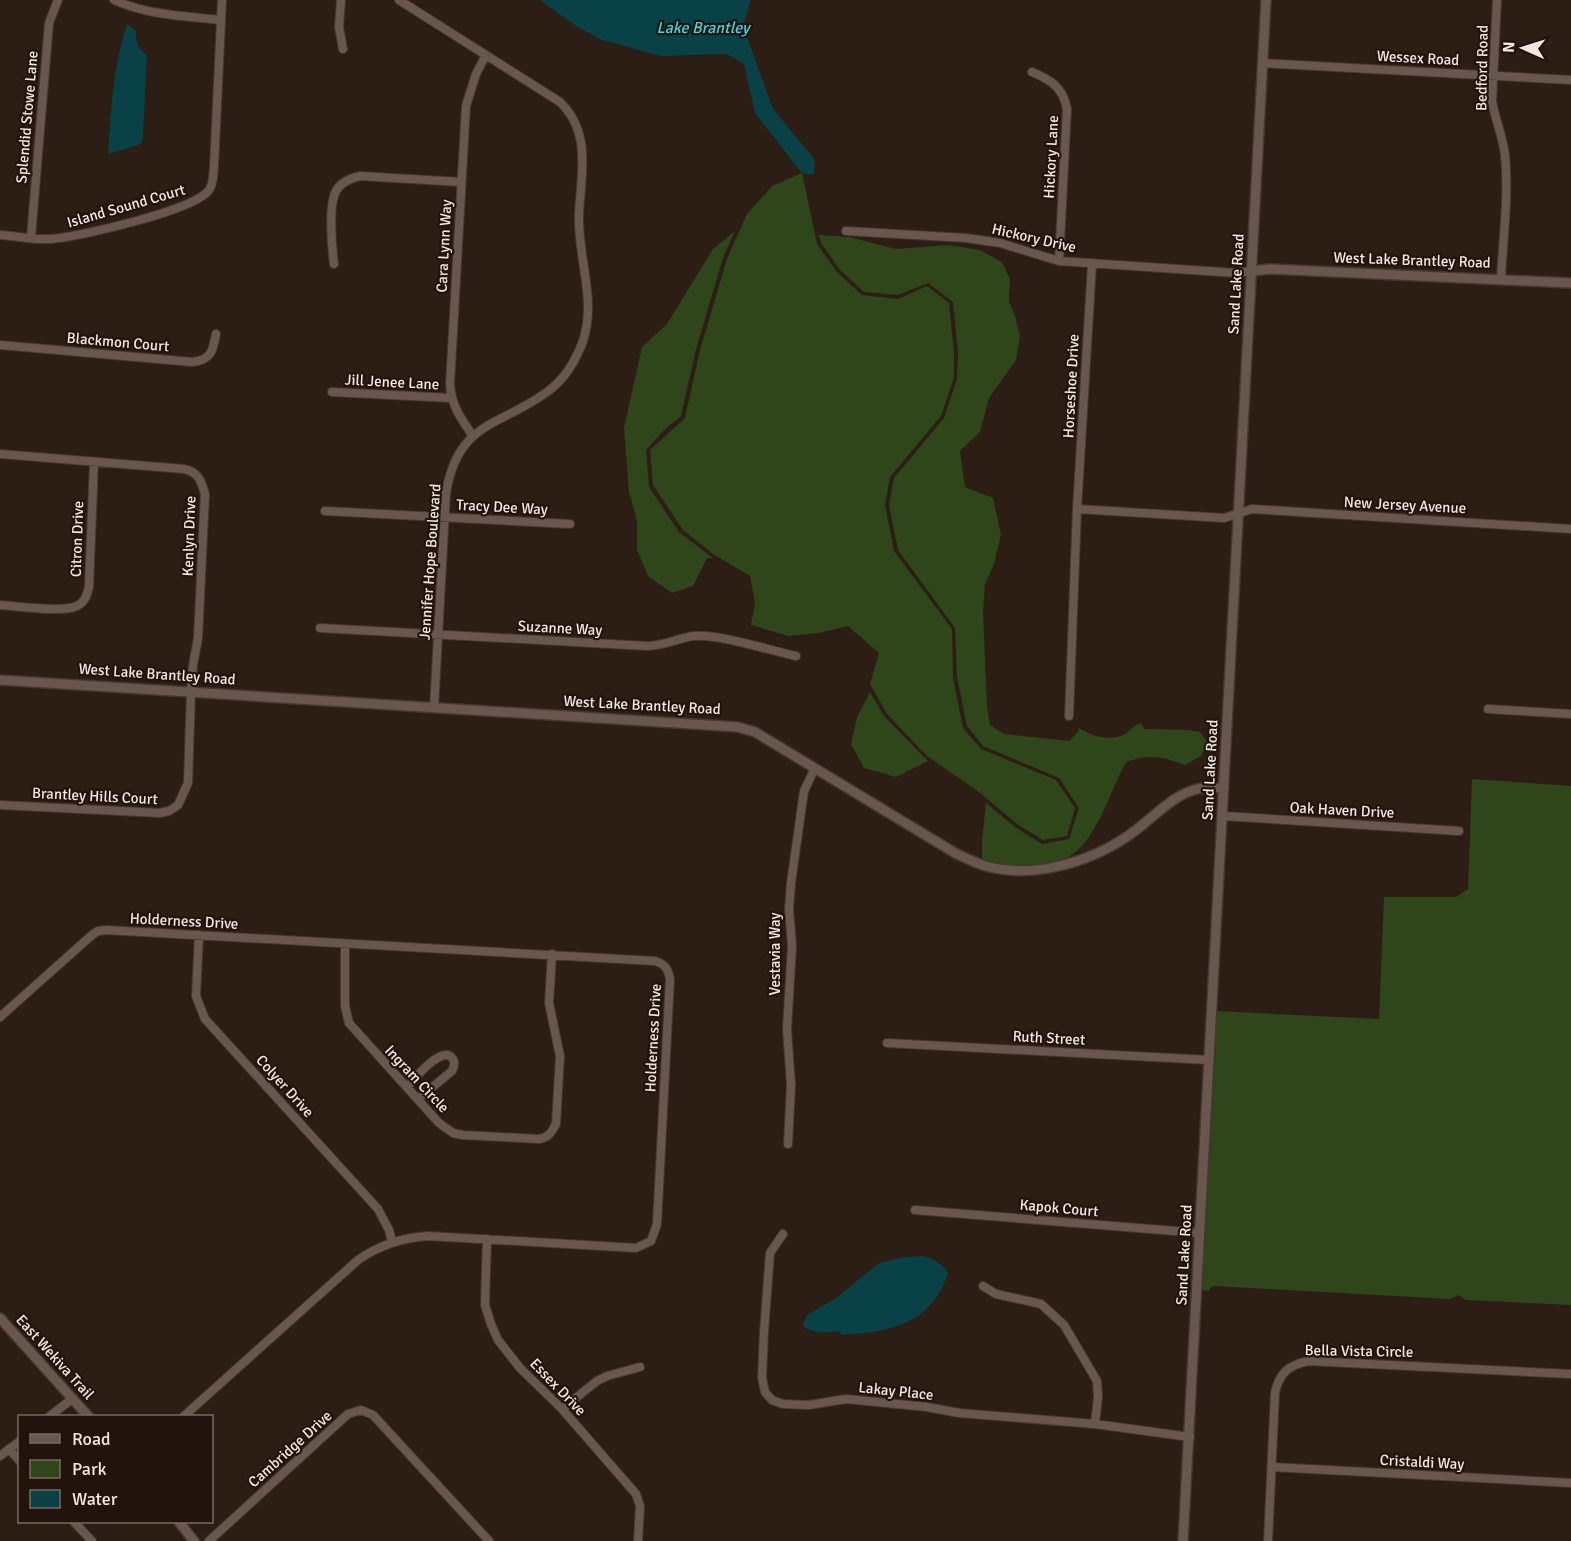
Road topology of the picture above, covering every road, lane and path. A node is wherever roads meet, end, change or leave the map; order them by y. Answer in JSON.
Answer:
{"nodes":[{"id":1,"x":58,"y":0,"type":"edge"},
{"id":2,"x":114,"y":0,"type":"edge"},
{"id":3,"x":222,"y":0,"type":"edge"},
{"id":4,"x":342,"y":0,"type":"edge"},
{"id":5,"x":399,"y":0,"type":"edge"},
{"id":6,"x":1266,"y":0,"type":"edge"},
{"id":7,"x":1497,"y":0,"type":"edge"},
{"id":8,"x":221,"y":20,"type":"junction"},
{"id":9,"x":343,"y":49,"type":"dead end"},
{"id":10,"x":486,"y":55,"type":"junction"},
{"id":11,"x":1263,"y":63,"type":"junction"},
{"id":12,"x":1032,"y":72,"type":"dead end"},
{"id":13,"x":1493,"y":75,"type":"junction"},
{"id":14,"x":1571,"y":80,"type":"edge"},
{"id":15,"x":461,"y":182,"type":"junction"},
{"id":16,"x":846,"y":231,"type":"dead end"},
{"id":17,"x":0,"y":235,"type":"edge"},
{"id":18,"x":31,"y":237,"type":"junction"},
{"id":19,"x":1059,"y":261,"type":"junction"},
{"id":20,"x":334,"y":264,"type":"dead end"},
{"id":21,"x":1092,"y":264,"type":"junction"},
{"id":22,"x":1252,"y":271,"type":"junction"},
{"id":23,"x":1501,"y":279,"type":"junction"},
{"id":24,"x":1571,"y":283,"type":"edge"},
{"id":25,"x":216,"y":334,"type":"dead end"},
{"id":26,"x":0,"y":345,"type":"edge"},
{"id":27,"x":332,"y":392,"type":"dead end"},
{"id":28,"x":451,"y":398,"type":"junction"},
{"id":29,"x":472,"y":436,"type":"junction"},
{"id":30,"x":0,"y":454,"type":"edge"},
{"id":31,"x":94,"y":462,"type":"junction"},
{"id":32,"x":1077,"y":509,"type":"junction"},
{"id":33,"x":325,"y":511,"type":"dead end"},
{"id":34,"x":1238,"y":513,"type":"junction"},
{"id":35,"x":444,"y":517,"type":"junction"},
{"id":36,"x":570,"y":524,"type":"dead end"},
{"id":37,"x":1571,"y":529,"type":"edge"},
{"id":38,"x":0,"y":605,"type":"edge"},
{"id":39,"x":320,"y":628,"type":"dead end"},
{"id":40,"x":439,"y":634,"type":"junction"},
{"id":41,"x":796,"y":656,"type":"dead end"},
{"id":42,"x":0,"y":680,"type":"edge"},
{"id":43,"x":191,"y":691,"type":"junction"},
{"id":44,"x":434,"y":708,"type":"junction"},
{"id":45,"x":1488,"y":708,"type":"dead end"},
{"id":46,"x":1571,"y":714,"type":"edge"},
{"id":47,"x":1069,"y":716,"type":"dead end"},
{"id":48,"x":815,"y":768,"type":"junction"},
{"id":49,"x":1224,"y":788,"type":"junction"},
{"id":50,"x":0,"y":805,"type":"edge"},
{"id":51,"x":1223,"y":816,"type":"junction"},
{"id":52,"x":1459,"y":831,"type":"dead end"},
{"id":53,"x":199,"y":935,"type":"junction"},
{"id":54,"x":345,"y":945,"type":"junction"},
{"id":55,"x":552,"y":954,"type":"junction"},
{"id":56,"x":0,"y":1017,"type":"edge"},
{"id":57,"x":887,"y":1043,"type":"dead end"},
{"id":58,"x":1209,"y":1060,"type":"junction"},
{"id":59,"x":407,"y":1087,"type":"junction"},
{"id":60,"x":418,"y":1099,"type":"junction"},
{"id":61,"x":788,"y":1144,"type":"dead end"},
{"id":62,"x":915,"y":1210,"type":"dead end"},
{"id":63,"x":1200,"y":1233,"type":"junction"},
{"id":64,"x":783,"y":1234,"type":"dead end"},
{"id":65,"x":487,"y":1239,"type":"junction"},
{"id":66,"x":392,"y":1242,"type":"junction"},
{"id":67,"x":983,"y":1287,"type":"dead end"},
{"id":68,"x":0,"y":1318,"type":"edge"},
{"id":69,"x":640,"y":1367,"type":"dead end"},
{"id":70,"x":1571,"y":1374,"type":"edge"},
{"id":71,"x":72,"y":1399,"type":"junction"},
{"id":72,"x":562,"y":1409,"type":"junction"},
{"id":73,"x":51,"y":1415,"type":"edge"},
{"id":74,"x":87,"y":1415,"type":"edge"},
{"id":75,"x":185,"y":1415,"type":"edge"},
{"id":76,"x":1095,"y":1424,"type":"junction"},
{"id":77,"x":1190,"y":1437,"type":"junction"},
{"id":78,"x":18,"y":1442,"type":"edge"},
{"id":79,"x":9,"y":1449,"type":"junction"},
{"id":80,"x":0,"y":1456,"type":"edge"},
{"id":81,"x":18,"y":1459,"type":"edge"},
{"id":82,"x":1272,"y":1467,"type":"junction"},
{"id":83,"x":1571,"y":1483,"type":"edge"},
{"id":84,"x":76,"y":1523,"type":"edge"},
{"id":85,"x":180,"y":1523,"type":"edge"},
{"id":86,"x":92,"y":1541,"type":"edge"},
{"id":87,"x":194,"y":1541,"type":"edge"},
{"id":88,"x":209,"y":1541,"type":"edge"},
{"id":89,"x":489,"y":1541,"type":"edge"},
{"id":90,"x":638,"y":1541,"type":"edge"},
{"id":91,"x":1183,"y":1541,"type":"edge"},
{"id":92,"x":1268,"y":1541,"type":"edge"}],
"edges":[{"from":1,"to":18,"type":"street","name":"Splendid Stowe Lane"},
{"from":2,"to":8,"type":"street"},
{"from":3,"to":8,"type":"street","name":"Island Sound Court"},
{"from":4,"to":9,"type":"street"},
{"from":5,"to":10,"type":"street","name":"Jennifer Hope Boulevard"},
{"from":6,"to":11,"type":"street","name":"Sand Lake Road"},
{"from":7,"to":13,"type":"street","name":"Bedford Road"},
{"from":8,"to":18,"type":"street","name":"Island Sound Court"},
{"from":10,"to":15,"type":"street","name":"Cara Lynn Way"},
{"from":10,"to":29,"type":"street","name":"Jennifer Hope Boulevard"},
{"from":11,"to":13,"type":"street","name":"Wessex Road"},
{"from":11,"to":22,"type":"street","name":"Sand Lake Road"},
{"from":12,"to":19,"type":"street","name":"Hickory Lane"},
{"from":13,"to":14,"type":"street","name":"Wessex Road"},
{"from":13,"to":23,"type":"street","name":"Bedford Road"},
{"from":15,"to":20,"type":"street"},
{"from":15,"to":28,"type":"street","name":"Cara Lynn Way"},
{"from":16,"to":19,"type":"street","name":"Hickory Drive"},
{"from":17,"to":18,"type":"street","name":"Island Sound Court"},
{"from":19,"to":21,"type":"street","name":"Hickory Drive"},
{"from":21,"to":22,"type":"street","name":"Hickory Drive"},
{"from":21,"to":32,"type":"street","name":"Horseshoe Drive"},
{"from":22,"to":23,"type":"street","name":"West Lake Brantley Road"},
{"from":22,"to":34,"type":"street","name":"Sand Lake Road"},
{"from":23,"to":24,"type":"street","name":"West Lake Brantley Road"},
{"from":25,"to":26,"type":"street","name":"Blackmon Court"},
{"from":27,"to":28,"type":"street","name":"Jill Jenee Lane"},
{"from":28,"to":29,"type":"street","name":"Cara Lynn Way"},
{"from":29,"to":35,"type":"street","name":"Jennifer Hope Boulevard"},
{"from":30,"to":31,"type":"street","name":"Kenlyn Drive"},
{"from":31,"to":38,"type":"street","name":"Citron Drive"},
{"from":31,"to":43,"type":"street","name":"Kenlyn Drive"},
{"from":32,"to":34,"type":"street"},
{"from":32,"to":47,"type":"street","name":"Horseshoe Drive"},
{"from":33,"to":35,"type":"street","name":"Tracy Dee Way"},
{"from":34,"to":37,"type":"street","name":"New Jersey Avenue"},
{"from":34,"to":49,"type":"street","name":"Sand Lake Road"},
{"from":35,"to":36,"type":"street","name":"Tracy Dee Way"},
{"from":35,"to":40,"type":"street","name":"Jennifer Hope Boulevard"},
{"from":39,"to":40,"type":"street","name":"Suzanne Way"},
{"from":40,"to":41,"type":"street","name":"Suzanne Way"},
{"from":40,"to":44,"type":"street","name":"Jennifer Hope Boulevard"},
{"from":42,"to":43,"type":"street","name":"West Lake Brantley Road"},
{"from":43,"to":44,"type":"street","name":"West Lake Brantley Road"},
{"from":43,"to":50,"type":"street","name":"Brantley Hills Court"},
{"from":44,"to":48,"type":"street","name":"West Lake Brantley Road"},
{"from":45,"to":46,"type":"street"},
{"from":48,"to":49,"type":"street","name":"West Lake Brantley Road"},
{"from":48,"to":61,"type":"street","name":"Vestavia Way"},
{"from":49,"to":51,"type":"street","name":"Sand Lake Road"},
{"from":51,"to":52,"type":"street","name":"Oak Haven Drive"},
{"from":51,"to":58,"type":"street","name":"Sand Lake Road"},
{"from":53,"to":54,"type":"street","name":"Holderness Drive"},
{"from":53,"to":56,"type":"street","name":"Holderness Drive"},
{"from":53,"to":66,"type":"street","name":"Colyer Drive"},
{"from":54,"to":55,"type":"street","name":"Holderness Drive"},
{"from":54,"to":59,"type":"street","name":"Ingram Circle"},
{"from":55,"to":60,"type":"street","name":"Ingram Circle"},
{"from":55,"to":65,"type":"street","name":"Holderness Drive"},
{"from":57,"to":58,"type":"street","name":"Ruth Street"},
{"from":58,"to":63,"type":"street","name":"Sand Lake Road"},
{"from":59,"to":60,"type":"street","name":"Ingram Circle"},
{"from":59,"to":60,"type":"street"},
{"from":62,"to":63,"type":"street","name":"Kapok Court"},
{"from":63,"to":77,"type":"street","name":"Sand Lake Road"},
{"from":64,"to":76,"type":"street","name":"Lakay Place"},
{"from":65,"to":66,"type":"street","name":"Holderness Drive"},
{"from":65,"to":72,"type":"street","name":"Essex Drive"},
{"from":66,"to":75,"type":"street","name":"Holderness Drive"},
{"from":67,"to":76,"type":"street"},
{"from":68,"to":71,"type":"street","name":"East Wekiva Trail"},
{"from":69,"to":72,"type":"street"},
{"from":70,"to":82,"type":"street","name":"Bella Vista Circle"},
{"from":71,"to":73,"type":"street"},
{"from":71,"to":74,"type":"street","name":"East Wekiva Trail"},
{"from":72,"to":90,"type":"street","name":"Essex Drive"},
{"from":76,"to":77,"type":"street","name":"Lakay Place"},
{"from":77,"to":91,"type":"street","name":"Sand Lake Road"},
{"from":78,"to":79,"type":"street"},
{"from":79,"to":80,"type":"street"},
{"from":79,"to":81,"type":"street"},
{"from":82,"to":83,"type":"street","name":"Cristaldi Way"},
{"from":82,"to":92,"type":"street","name":"Bella Vista Circle"},
{"from":84,"to":86,"type":"street"},
{"from":85,"to":87,"type":"street"},
{"from":88,"to":89,"type":"street","name":"Cambridge Drive"}]}
